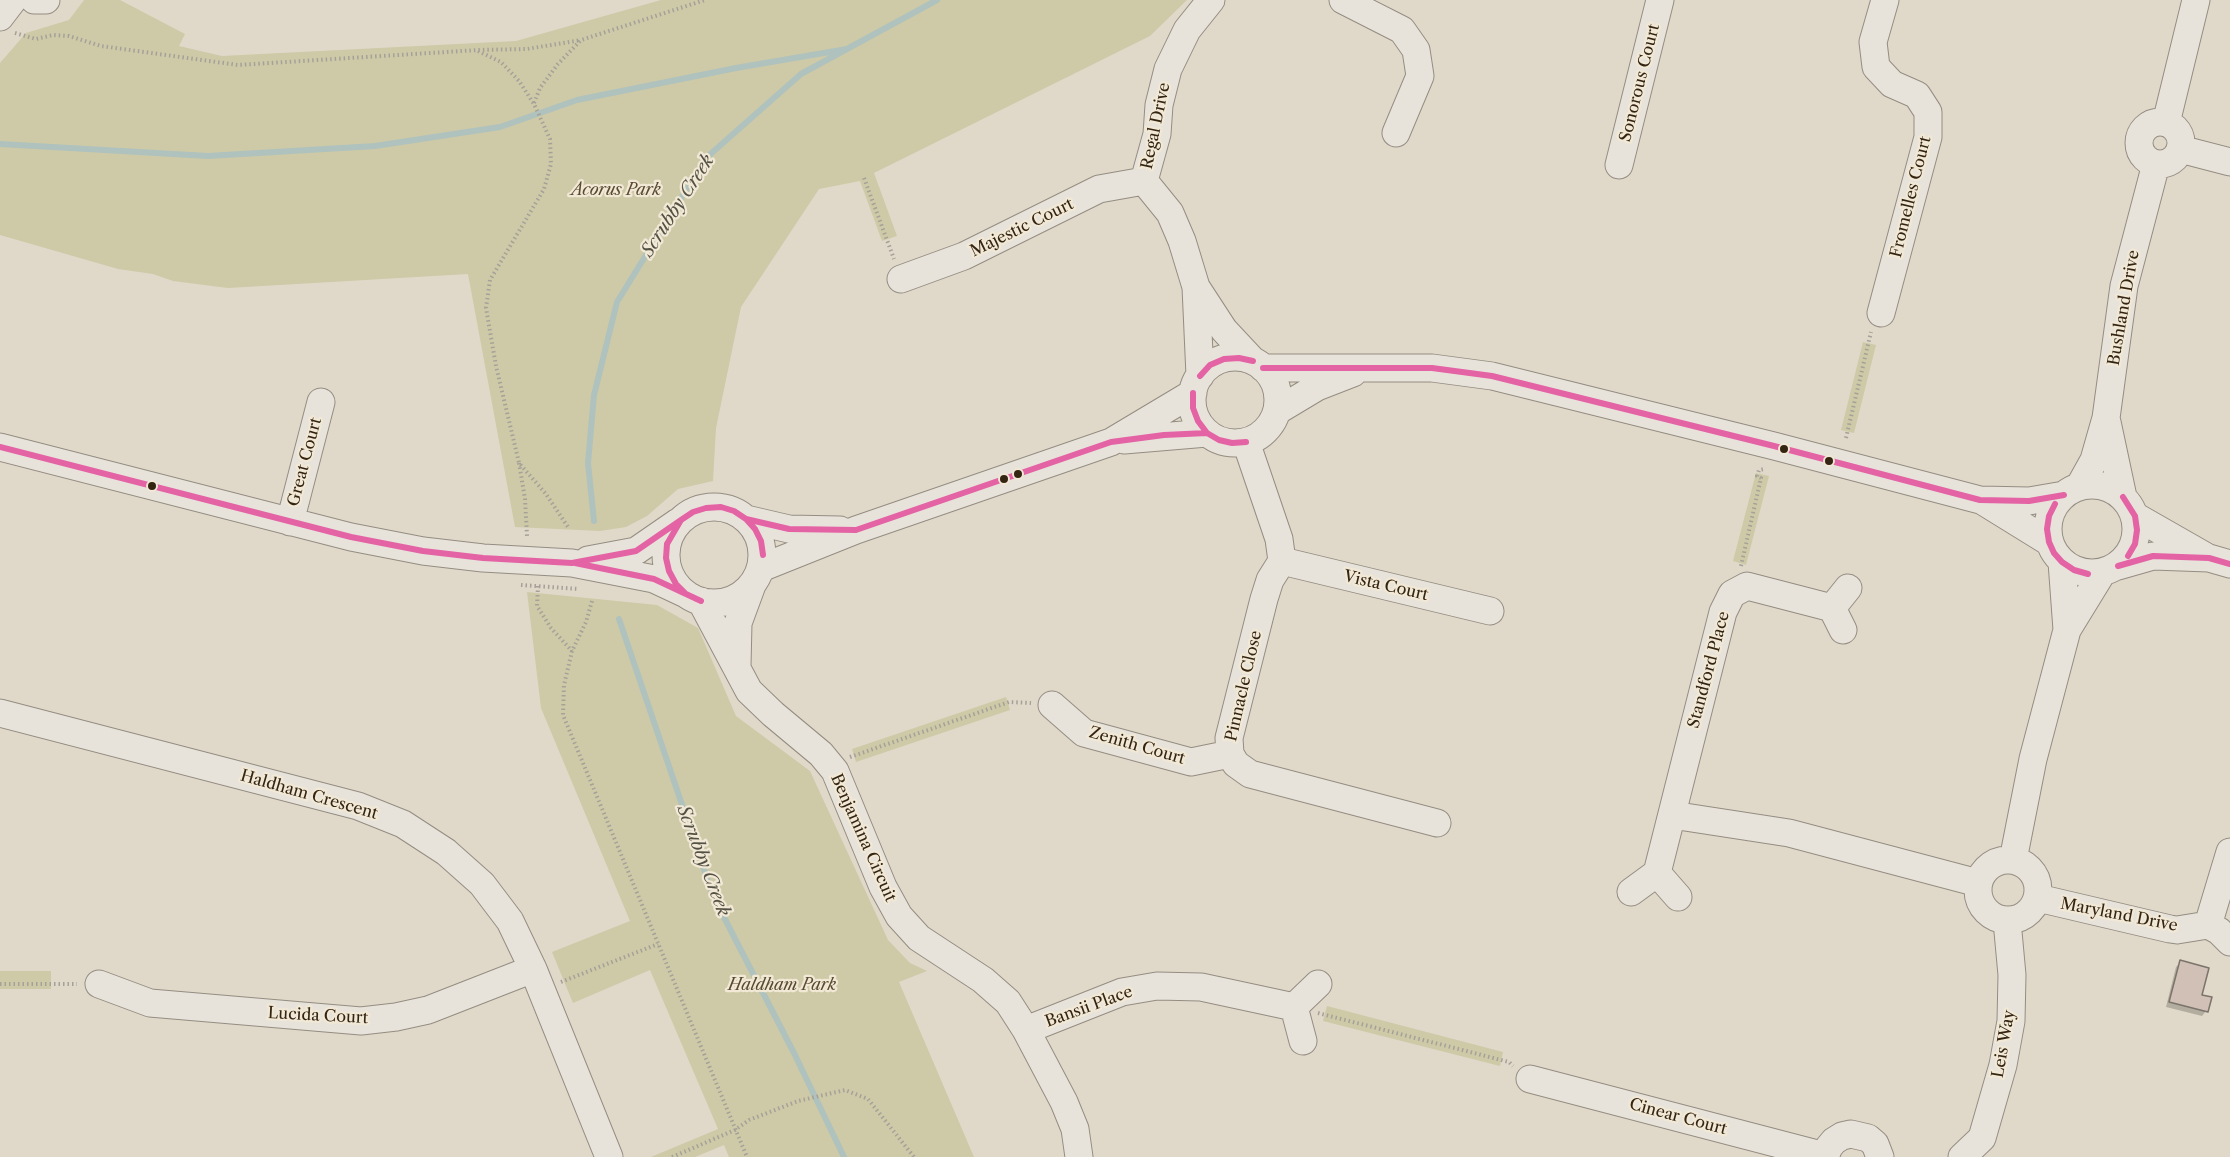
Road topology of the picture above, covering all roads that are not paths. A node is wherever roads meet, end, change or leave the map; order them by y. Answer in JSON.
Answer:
{"nodes":[{"id":1,"x":13,"y":0,"type":"edge"},
{"id":2,"x":34,"y":0,"type":"edge"},
{"id":3,"x":46,"y":0,"type":"edge"},
{"id":4,"x":1211,"y":0,"type":"edge"},
{"id":5,"x":1343,"y":0,"type":"edge"},
{"id":6,"x":1660,"y":0,"type":"edge"},
{"id":7,"x":1885,"y":0,"type":"edge"},
{"id":8,"x":2196,"y":0,"type":"edge"},
{"id":9,"x":4,"y":29,"type":"edge"},
{"id":10,"x":2166,"y":123,"type":"junction"},
{"id":11,"x":1396,"y":133,"type":"dead end"},
{"id":12,"x":2180,"y":148,"type":"junction"},
{"id":13,"x":2230,"y":162,"type":"edge"},
{"id":14,"x":2156,"y":164,"type":"junction"},
{"id":15,"x":1619,"y":165,"type":"dead end"},
{"id":16,"x":1144,"y":181,"type":"junction"},
{"id":17,"x":901,"y":279,"type":"road end"},
{"id":18,"x":1196,"y":287,"type":"junction"},
{"id":19,"x":1881,"y":313,"type":"road end"},
{"id":20,"x":1258,"y":364,"type":"junction"},
{"id":21,"x":1368,"y":368,"type":"junction"},
{"id":22,"x":1196,"y":384,"type":"junction"},
{"id":23,"x":321,"y":402,"type":"dead end"},
{"id":24,"x":1277,"y":411,"type":"junction"},
{"id":25,"x":2106,"y":418,"type":"junction"},
{"id":26,"x":1207,"y":433,"type":"junction"},
{"id":27,"x":1111,"y":442,"type":"junction"},
{"id":28,"x":1246,"y":442,"type":"junction"},
{"id":29,"x":0,"y":447,"type":"edge"},
{"id":30,"x":2072,"y":491,"type":"junction"},
{"id":31,"x":1980,"y":500,"type":"junction"},
{"id":32,"x":2129,"y":507,"type":"junction"},
{"id":33,"x":746,"y":519,"type":"junction"},
{"id":34,"x":681,"y":520,"type":"junction"},
{"id":35,"x":290,"y":522,"type":"junction"},
{"id":36,"x":856,"y":530,"type":"junction"},
{"id":37,"x":2056,"y":552,"type":"junction"},
{"id":38,"x":1282,"y":561,"type":"junction"},
{"id":39,"x":2219,"y":561,"type":"edge"},
{"id":40,"x":572,"y":563,"type":"junction"},
{"id":41,"x":2110,"y":570,"type":"junction"},
{"id":42,"x":756,"y":577,"type":"junction"},
{"id":43,"x":693,"y":597,"type":"junction"},
{"id":44,"x":1841,"y":609,"type":"dead end"},
{"id":45,"x":1490,"y":611,"type":"dead end"},
{"id":46,"x":2067,"y":630,"type":"junction"},
{"id":47,"x":737,"y":666,"type":"junction"},
{"id":48,"x":1052,"y":705,"type":"road end"},
{"id":49,"x":0,"y":713,"type":"edge"},
{"id":50,"x":1230,"y":754,"type":"junction"},
{"id":51,"x":1672,"y":814,"type":"junction"},
{"id":52,"x":1437,"y":824,"type":"dead end"},
{"id":53,"x":2230,"y":852,"type":"edge"},
{"id":54,"x":2013,"y":860,"type":"junction"},
{"id":55,"x":1657,"y":873,"type":"junction"},
{"id":56,"x":1978,"y":883,"type":"junction"},
{"id":57,"x":1631,"y":892,"type":"dead end"},
{"id":58,"x":1677,"y":897,"type":"dead end"},
{"id":59,"x":2038,"y":898,"type":"junction"},
{"id":60,"x":2007,"y":921,"type":"junction"},
{"id":61,"x":2208,"y":924,"type":"junction"},
{"id":62,"x":2230,"y":942,"type":"edge"},
{"id":63,"x":537,"y":980,"type":"junction"},
{"id":64,"x":99,"y":984,"type":"road end"},
{"id":65,"x":1318,"y":984,"type":"dead end"},
{"id":66,"x":1294,"y":1007,"type":"junction"},
{"id":67,"x":1026,"y":1030,"type":"junction"},
{"id":68,"x":1303,"y":1041,"type":"dead end"},
{"id":69,"x":1530,"y":1079,"type":"road end"},
{"id":70,"x":1825,"y":1156,"type":"edge"},
{"id":71,"x":609,"y":1157,"type":"edge"},
{"id":72,"x":1079,"y":1157,"type":"edge"},
{"id":73,"x":1880,"y":1157,"type":"edge"},
{"id":74,"x":1962,"y":1157,"type":"edge"}],
"edges":[{"from":1,"to":9,"type":"street"},
{"from":2,"to":3,"type":"street"},
{"from":4,"to":16,"type":"street","name":"Regal Drive"},
{"from":5,"to":11,"type":"street"},
{"from":6,"to":15,"type":"street","name":"Sonorous Court"},
{"from":7,"to":19,"type":"street","name":"Fromelles Court"},
{"from":8,"to":10,"type":"street"},
{"from":10,"to":12,"type":"street"},
{"from":10,"to":14,"type":"street"},
{"from":12,"to":13,"type":"street"},
{"from":12,"to":14,"type":"street"},
{"from":14,"to":25,"type":"street","name":"Bushland Drive"},
{"from":16,"to":17,"type":"street","name":"Majestic Court"},
{"from":16,"to":18,"type":"street","name":"Regal Drive"},
{"from":18,"to":20,"type":"street","name":"Regal Drive"},
{"from":18,"to":22,"type":"street","name":"Regal Drive"},
{"from":20,"to":21,"type":"street"},
{"from":20,"to":22,"type":"street"},
{"from":20,"to":24,"type":"street"},
{"from":21,"to":24,"type":"street"},
{"from":21,"to":31,"type":"street"},
{"from":22,"to":26,"type":"street"},
{"from":22,"to":27,"type":"street"},
{"from":23,"to":35,"type":"street","name":"Great Court"},
{"from":24,"to":28,"type":"street"},
{"from":25,"to":30,"type":"street","name":"Bushland Drive"},
{"from":25,"to":32,"type":"street","name":"Bushland Drive"},
{"from":26,"to":27,"type":"street"},
{"from":26,"to":28,"type":"street"},
{"from":27,"to":36,"type":"street"},
{"from":28,"to":38,"type":"street"},
{"from":29,"to":35,"type":"street"},
{"from":30,"to":31,"type":"street"},
{"from":30,"to":32,"type":"street"},
{"from":30,"to":37,"type":"street"},
{"from":31,"to":37,"type":"street"},
{"from":32,"to":39,"type":"street"},
{"from":32,"to":41,"type":"street"},
{"from":33,"to":34,"type":"street"},
{"from":33,"to":36,"type":"street"},
{"from":33,"to":42,"type":"street"},
{"from":34,"to":40,"type":"street"},
{"from":34,"to":43,"type":"street"},
{"from":35,"to":40,"type":"street"},
{"from":36,"to":42,"type":"street"},
{"from":37,"to":41,"type":"street"},
{"from":37,"to":46,"type":"street"},
{"from":38,"to":45,"type":"street","name":"Vista Court"},
{"from":38,"to":50,"type":"street","name":"Pinnacle Close"},
{"from":39,"to":41,"type":"street"},
{"from":40,"to":43,"type":"street"},
{"from":41,"to":46,"type":"street"},
{"from":42,"to":43,"type":"street"},
{"from":42,"to":47,"type":"street","name":"Benjamina Circuit"},
{"from":43,"to":47,"type":"street","name":"Benjamina Circuit"},
{"from":44,"to":51,"type":"street","name":"Standford Place"},
{"from":46,"to":54,"type":"street"},
{"from":47,"to":67,"type":"street","name":"Benjamina Circuit"},
{"from":48,"to":50,"type":"street","name":"Zenith Court"},
{"from":49,"to":63,"type":"street","name":"Haldham Crescent"},
{"from":50,"to":52,"type":"street","name":"Pinnacle Close"},
{"from":51,"to":55,"type":"street","name":"Standford Place"},
{"from":51,"to":56,"type":"street"},
{"from":53,"to":61,"type":"street"},
{"from":54,"to":56,"type":"street"},
{"from":54,"to":59,"type":"street"},
{"from":55,"to":57,"type":"street"},
{"from":55,"to":58,"type":"street"},
{"from":56,"to":60,"type":"street"},
{"from":59,"to":60,"type":"street"},
{"from":59,"to":61,"type":"street","name":"Maryland Drive"},
{"from":60,"to":74,"type":"street","name":"Leis Way"},
{"from":61,"to":62,"type":"street"},
{"from":63,"to":64,"type":"street","name":"Lucida Court"},
{"from":63,"to":71,"type":"street","name":"Haldham Crescent"},
{"from":65,"to":66,"type":"street"},
{"from":66,"to":67,"type":"street","name":"Bansii Place"},
{"from":66,"to":68,"type":"street"},
{"from":67,"to":72,"type":"street","name":"Benjamina Circuit"},
{"from":69,"to":70,"type":"street","name":"Cinear Court"},
{"from":70,"to":73,"type":"street"}]}
